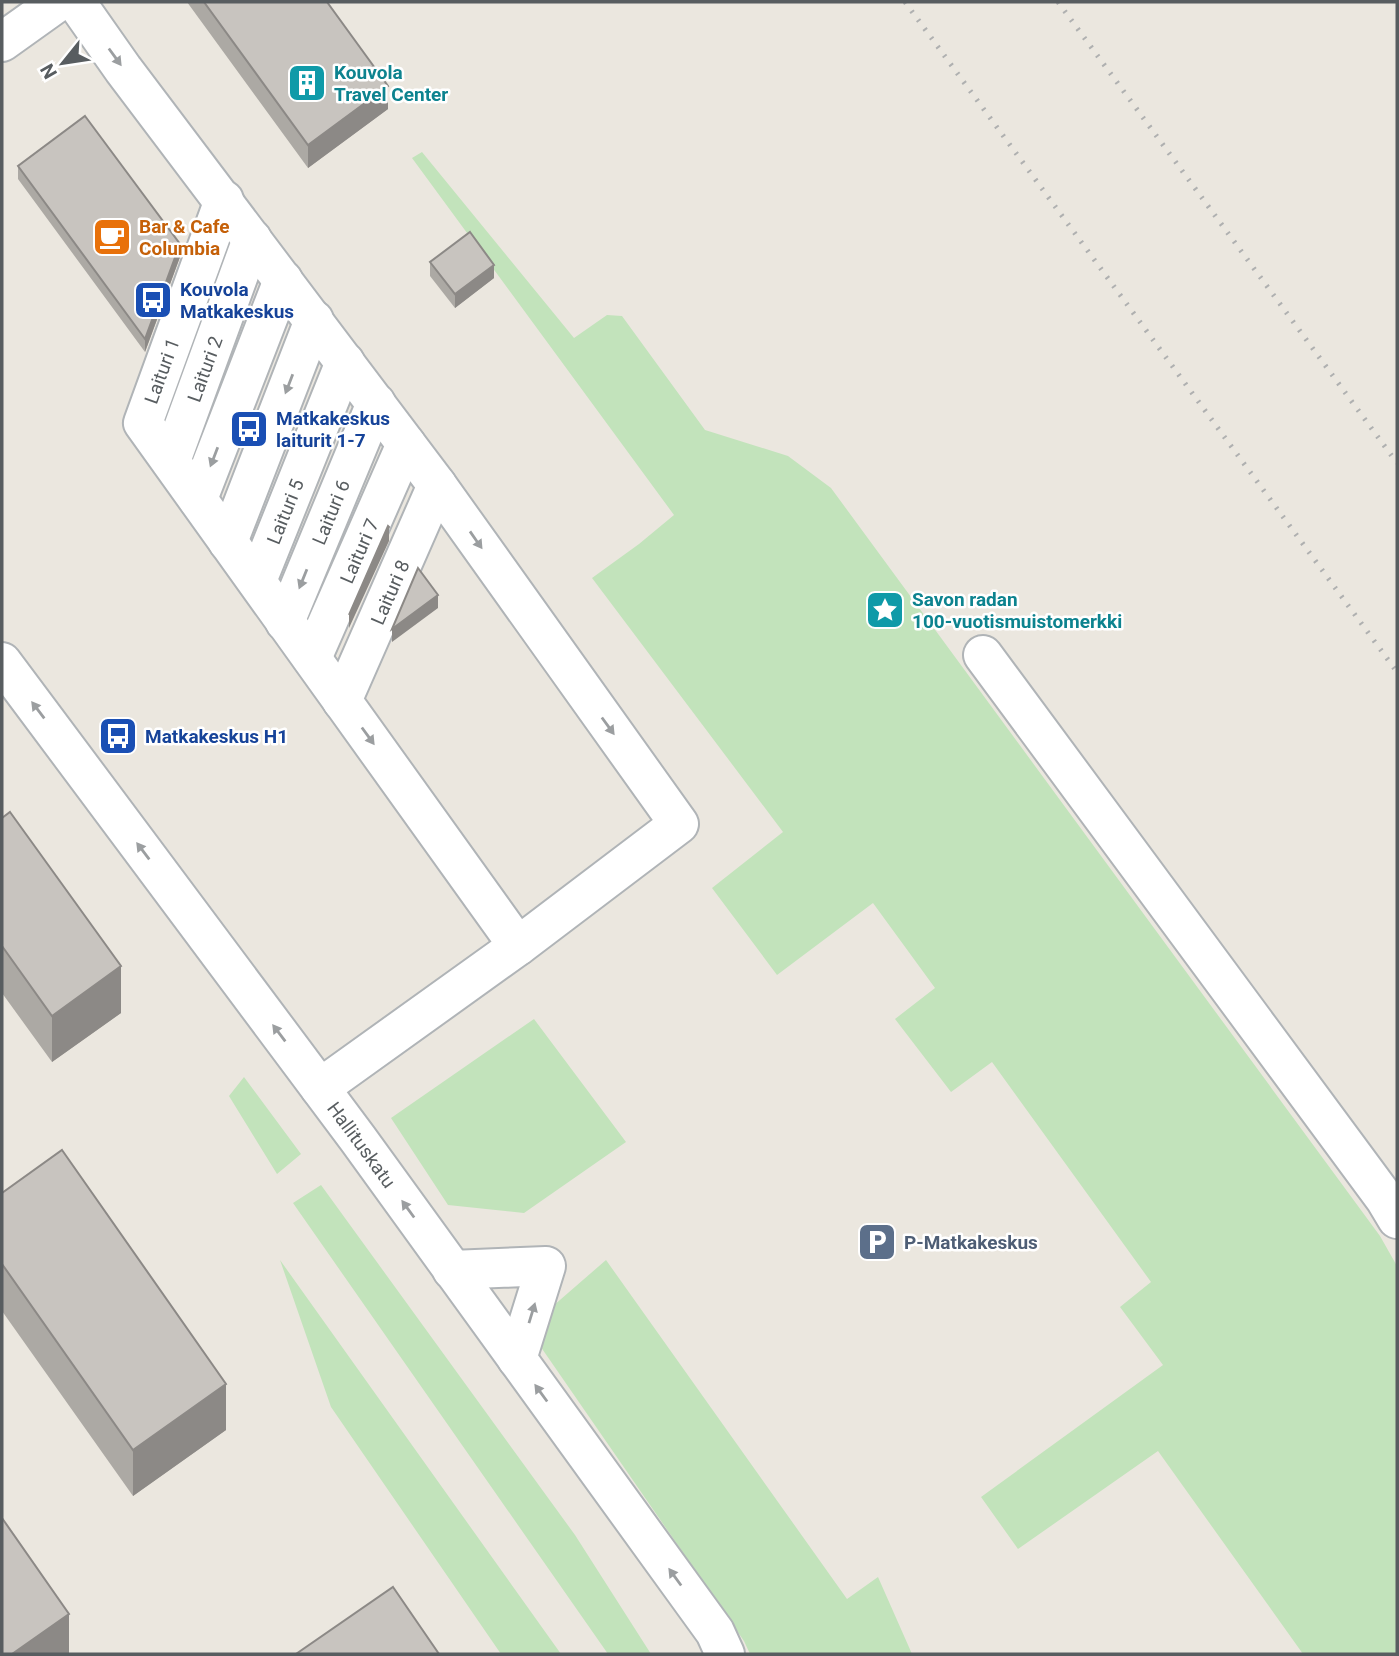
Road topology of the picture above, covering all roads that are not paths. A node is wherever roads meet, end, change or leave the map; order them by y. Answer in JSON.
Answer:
{"nodes":[{"id":1,"x":58,"y":2,"type":"edge"},
{"id":2,"x":76,"y":2,"type":"edge"},
{"id":3,"x":2,"y":42,"type":"edge"},
{"id":4,"x":224,"y":200,"type":"junction"},
{"id":5,"x":252,"y":239,"type":"junction"},
{"id":6,"x":283,"y":280,"type":"junction"},
{"id":7,"x":314,"y":320,"type":"junction"},
{"id":8,"x":345,"y":362,"type":"junction"},
{"id":9,"x":376,"y":402,"type":"junction"},
{"id":10,"x":406,"y":444,"type":"junction"},
{"id":11,"x":171,"y":461,"type":"junction"},
{"id":12,"x":436,"y":485,"type":"junction"},
{"id":13,"x":198,"y":499,"type":"junction"},
{"id":14,"x":228,"y":542,"type":"junction"},
{"id":15,"x":257,"y":581,"type":"junction"},
{"id":16,"x":285,"y":622,"type":"junction"},
{"id":17,"x":983,"y":654,"type":"dead end"},
{"id":18,"x":312,"y":659,"type":"junction"},
{"id":19,"x":2,"y":662,"type":"edge"},
{"id":20,"x":342,"y":701,"type":"junction"},
{"id":21,"x":518,"y":946,"type":"junction"},
{"id":22,"x":320,"y":1088,"type":"junction"},
{"id":23,"x":1397,"y":1219,"type":"edge"},
{"id":24,"x":452,"y":1270,"type":"junction"},
{"id":25,"x":517,"y":1359,"type":"junction"},
{"id":26,"x":720,"y":1643,"type":"edge"}],
"edges":[{"from":1,"to":3,"type":"street"},
{"from":2,"to":4,"type":"street","one_way":true},
{"from":4,"to":5,"type":"street"},
{"from":4,"to":11,"type":"street","name":"Laituri 1"},
{"from":5,"to":6,"type":"street"},
{"from":5,"to":11,"type":"street","name":"Laituri 2"},
{"from":6,"to":7,"type":"street"},
{"from":6,"to":13,"type":"street","one_way":true},
{"from":7,"to":8,"type":"street"},
{"from":7,"to":14,"type":"street","one_way":true},
{"from":8,"to":9,"type":"street"},
{"from":8,"to":15,"type":"street","name":"Laituri 5"},
{"from":9,"to":10,"type":"street"},
{"from":9,"to":16,"type":"street","name":"Laituri 6","one_way":true},
{"from":10,"to":12,"type":"street"},
{"from":10,"to":18,"type":"street","name":"Laituri 7"},
{"from":11,"to":13,"type":"street"},
{"from":12,"to":20,"type":"street","name":"Laituri 8"},
{"from":12,"to":21,"type":"street","one_way":true},
{"from":13,"to":14,"type":"street"},
{"from":14,"to":15,"type":"street"},
{"from":15,"to":16,"type":"street"},
{"from":16,"to":18,"type":"street"},
{"from":17,"to":23,"type":"street"},
{"from":18,"to":20,"type":"street"},
{"from":22,"to":19,"type":"street","name":"Hallituskatu","one_way":true},
{"from":20,"to":21,"type":"street","one_way":true},
{"from":21,"to":22,"type":"street"},
{"from":24,"to":22,"type":"street","name":"Hallituskatu","one_way":true},
{"from":24,"to":25,"type":"street","name":"Hallituskatu"},
{"from":25,"to":24,"type":"street","one_way":true},
{"from":26,"to":25,"type":"street","name":"Hallituskatu","one_way":true}]}
